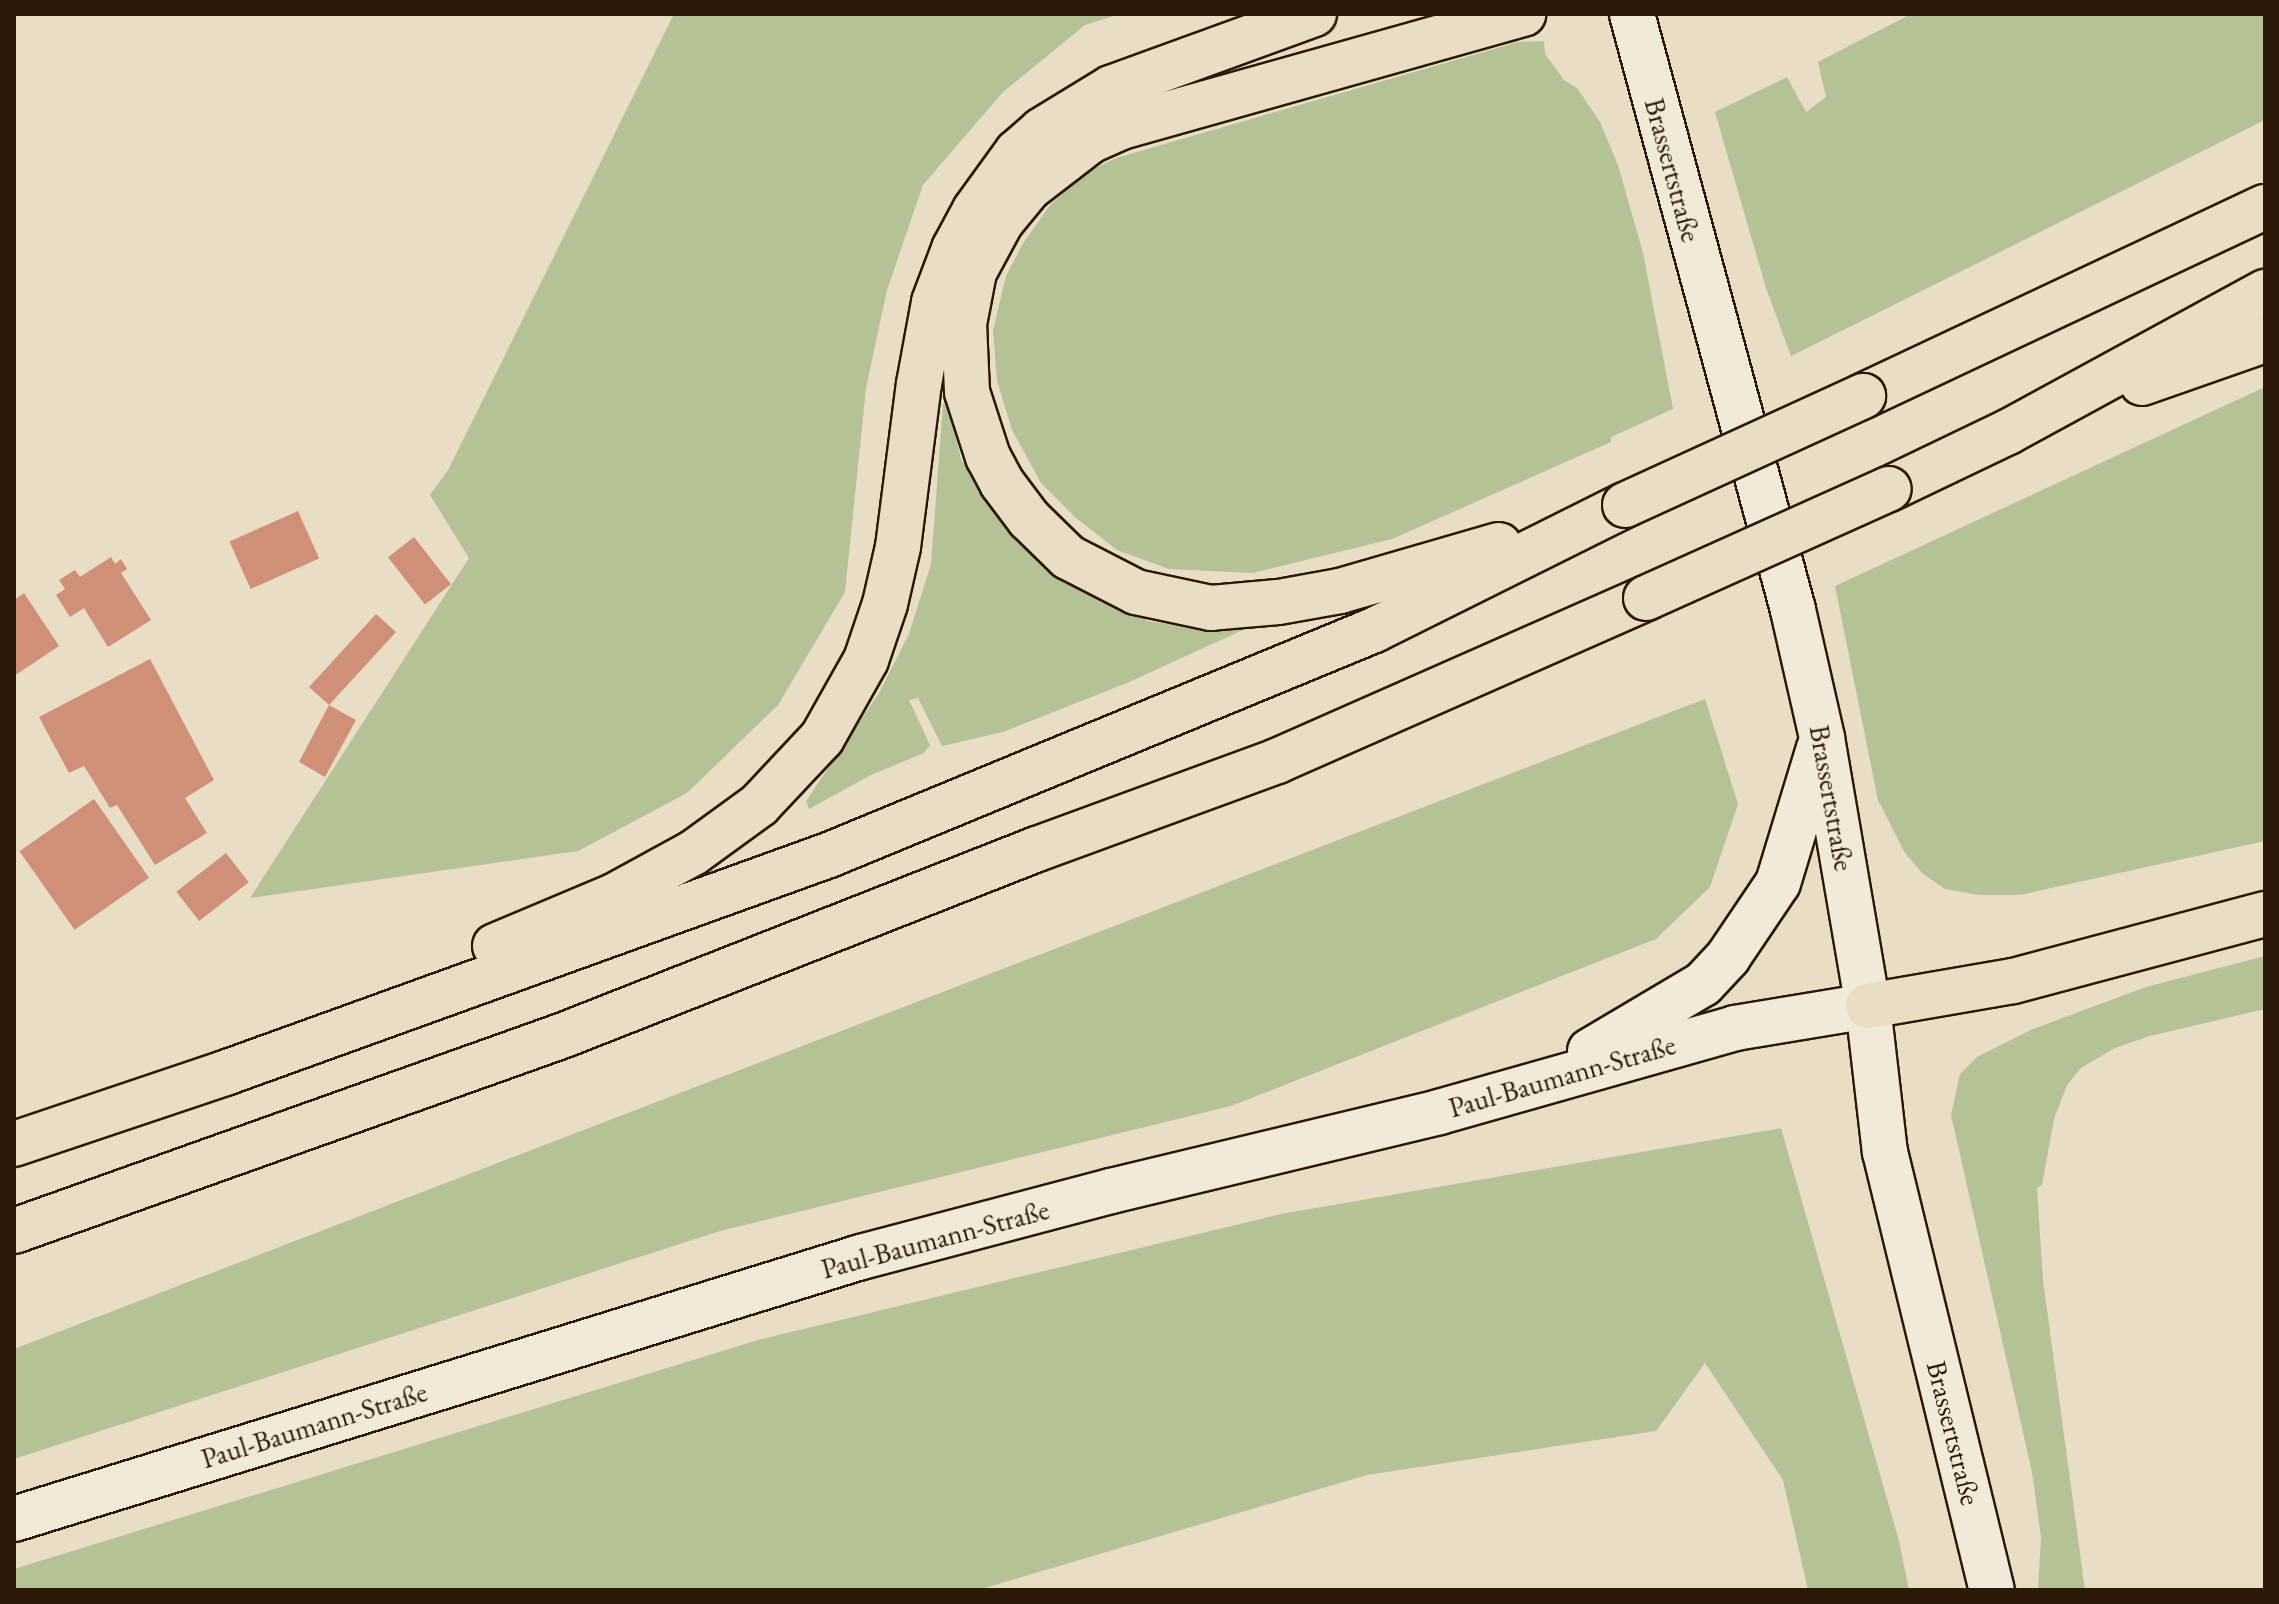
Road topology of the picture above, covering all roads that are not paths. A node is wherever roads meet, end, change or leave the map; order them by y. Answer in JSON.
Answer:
{"nodes":[{"id":1,"x":1314,"y":14,"type":"edge"},
{"id":2,"x":1523,"y":14,"type":"edge"},
{"id":3,"x":1632,"y":14,"type":"edge"},
{"id":4,"x":2265,"y":207,"type":"edge"},
{"id":5,"x":2265,"y":292,"type":"edge"},
{"id":6,"x":2265,"y":340,"type":"edge"},
{"id":7,"x":2008,"y":432,"type":"junction"},
{"id":8,"x":1615,"y":510,"type":"junction"},
{"id":9,"x":1822,"y":738,"type":"junction"},
{"id":10,"x":2265,"y":914,"type":"edge"},
{"id":11,"x":1868,"y":1006,"type":"junction"},
{"id":12,"x":225,"y":1073,"type":"junction"},
{"id":13,"x":1537,"y":1083,"type":"junction"},
{"id":14,"x":14,"y":1144,"type":"edge"},
{"id":15,"x":14,"y":1231,"type":"edge"},
{"id":16,"x":14,"y":1519,"type":"edge"},
{"id":17,"x":1992,"y":1590,"type":"edge"}],
"edges":[{"from":1,"to":12,"type":"highway"},
{"from":2,"to":8,"type":"highway"},
{"from":3,"to":9,"type":"main road","name":"Brassertstraße"},
{"from":4,"to":8,"type":"highway","bridge":true},
{"from":5,"to":7,"type":"highway"},
{"from":6,"to":7,"type":"highway"},
{"from":7,"to":15,"type":"highway","bridge":true},
{"from":8,"to":12,"type":"highway"},
{"from":9,"to":11,"type":"main road","name":"Brassertstraße"},
{"from":9,"to":13,"type":"main road"},
{"from":10,"to":11,"type":"highway"},
{"from":11,"to":13,"type":"main road","name":"Paul-Baumann-Straße"},
{"from":11,"to":17,"type":"main road","name":"Brassertstraße"},
{"from":12,"to":14,"type":"highway"},
{"from":13,"to":16,"type":"main road","name":"Paul-Baumann-Straße"}]}
